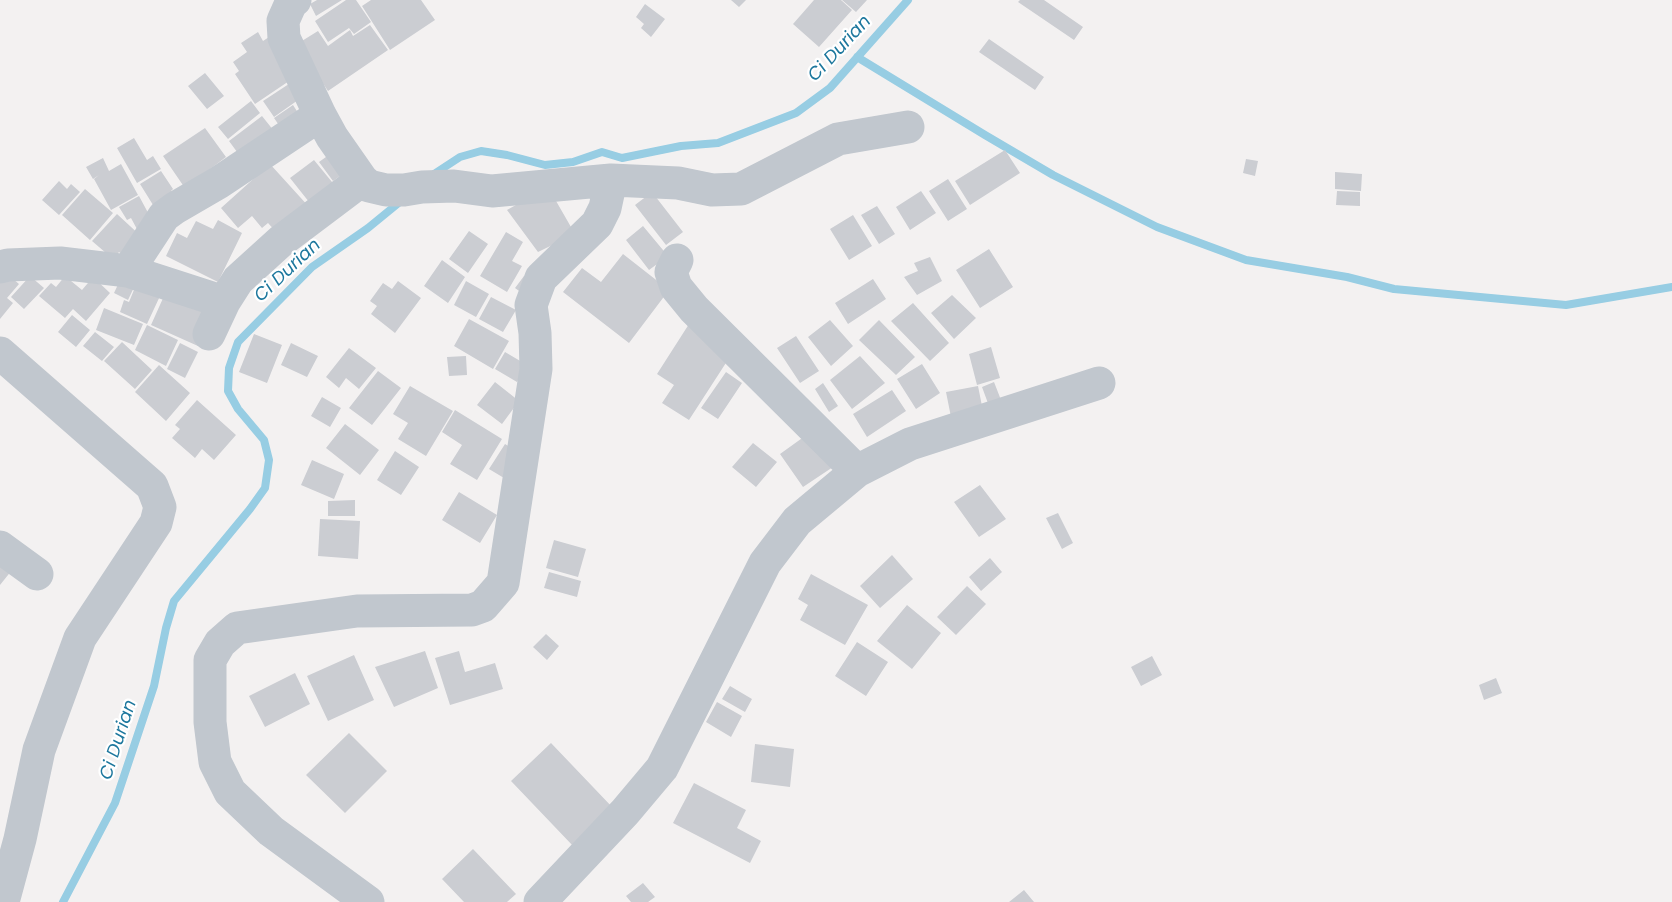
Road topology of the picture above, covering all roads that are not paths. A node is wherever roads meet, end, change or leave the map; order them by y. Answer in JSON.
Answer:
{"nodes":[{"id":1,"x":296,"y":0,"type":"edge"},
{"id":2,"x":320,"y":116,"type":"junction"},
{"id":3,"x":908,"y":127,"type":"dead end"},
{"id":4,"x":611,"y":180,"type":"junction"},
{"id":5,"x":365,"y":183,"type":"junction"},
{"id":6,"x":677,"y":260,"type":"dead end"},
{"id":7,"x":0,"y":267,"type":"edge"},
{"id":8,"x":128,"y":271,"type":"junction"},
{"id":9,"x":224,"y":302,"type":"junction"},
{"id":10,"x":209,"y":334,"type":"dead end"},
{"id":11,"x":0,"y":353,"type":"edge"},
{"id":12,"x":1099,"y":383,"type":"dead end"},
{"id":13,"x":857,"y":471,"type":"junction"},
{"id":14,"x":0,"y":547,"type":"edge"},
{"id":15,"x":37,"y":574,"type":"dead end"},
{"id":16,"x":3,"y":902,"type":"edge"},
{"id":17,"x":368,"y":902,"type":"edge"},
{"id":18,"x":540,"y":902,"type":"edge"}],
"edges":[{"from":1,"to":2,"type":"street"},
{"from":2,"to":5,"type":"street"},
{"from":2,"to":8,"type":"street"},
{"from":3,"to":4,"type":"street"},
{"from":4,"to":5,"type":"street"},
{"from":4,"to":17,"type":"street"},
{"from":5,"to":9,"type":"street"},
{"from":6,"to":13,"type":"street"},
{"from":7,"to":8,"type":"street"},
{"from":8,"to":9,"type":"street"},
{"from":9,"to":10,"type":"street"},
{"from":11,"to":16,"type":"street"},
{"from":12,"to":13,"type":"street"},
{"from":13,"to":18,"type":"street"},
{"from":14,"to":15,"type":"street"}]}
